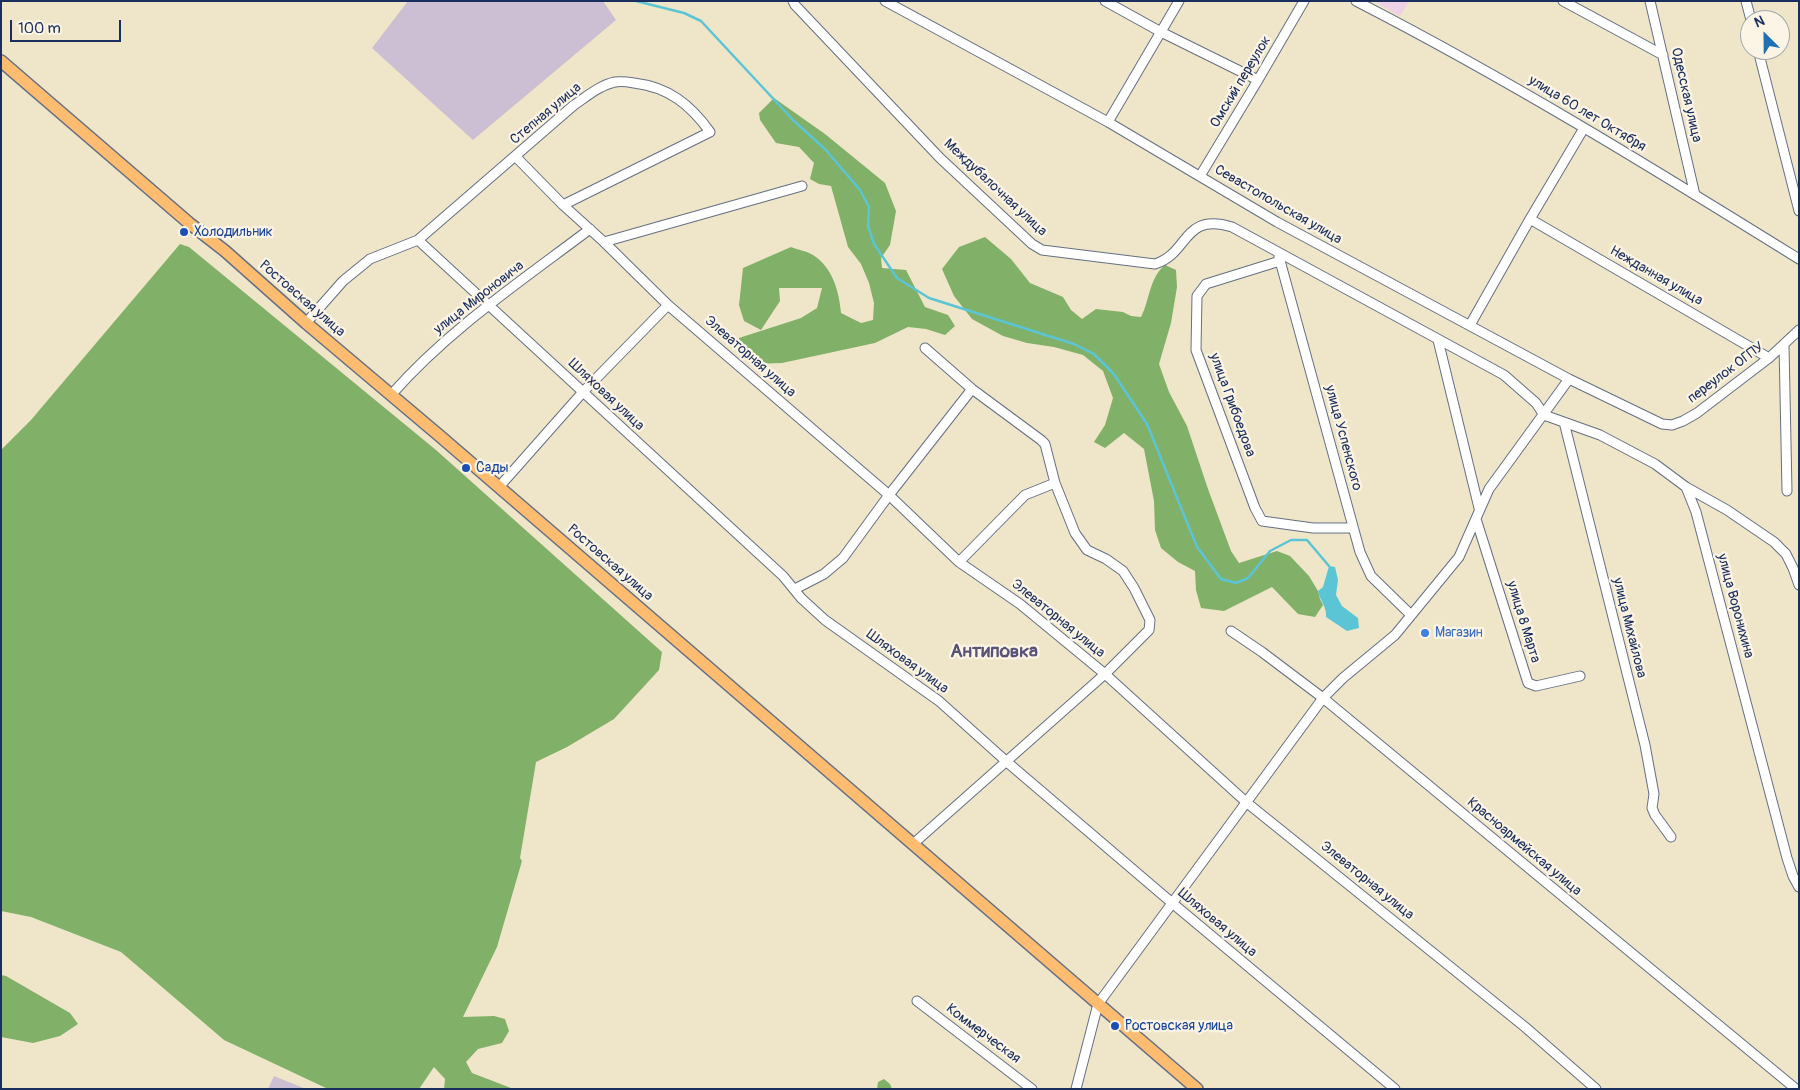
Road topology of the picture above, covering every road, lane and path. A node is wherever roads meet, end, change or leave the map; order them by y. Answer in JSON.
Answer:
{"nodes":[{"id":1,"x":793,"y":1,"type":"edge"},
{"id":2,"x":885,"y":1,"type":"edge"},
{"id":3,"x":1105,"y":1,"type":"edge"},
{"id":4,"x":1178,"y":1,"type":"edge"},
{"id":5,"x":1304,"y":1,"type":"edge"},
{"id":6,"x":1356,"y":1,"type":"edge"},
{"id":7,"x":1563,"y":1,"type":"edge"},
{"id":8,"x":1650,"y":1,"type":"edge"},
{"id":9,"x":1161,"y":32,"type":"junction"},
{"id":10,"x":1663,"y":55,"type":"junction"},
{"id":11,"x":1761,"y":60,"type":"edge"},
{"id":12,"x":1,"y":61,"type":"edge"},
{"id":13,"x":1258,"y":80,"type":"junction"},
{"id":14,"x":1108,"y":122,"type":"junction"},
{"id":15,"x":1584,"y":128,"type":"junction"},
{"id":16,"x":516,"y":157,"type":"junction"},
{"id":17,"x":1200,"y":176,"type":"junction"},
{"id":18,"x":802,"y":186,"type":"dead end"},
{"id":19,"x":1695,"y":194,"type":"junction"},
{"id":20,"x":563,"y":205,"type":"junction"},
{"id":21,"x":1799,"y":211,"type":"edge"},
{"id":22,"x":1530,"y":219,"type":"junction"},
{"id":23,"x":590,"y":230,"type":"junction"},
{"id":24,"x":418,"y":240,"type":"junction"},
{"id":25,"x":604,"y":242,"type":"junction"},
{"id":26,"x":1279,"y":256,"type":"junction"},
{"id":27,"x":1799,"y":259,"type":"edge"},
{"id":28,"x":489,"y":305,"type":"junction"},
{"id":29,"x":668,"y":305,"type":"junction"},
{"id":30,"x":306,"y":323,"type":"junction"},
{"id":31,"x":1470,"y":324,"type":"junction"},
{"id":32,"x":1799,"y":330,"type":"edge"},
{"id":33,"x":1438,"y":340,"type":"junction"},
{"id":34,"x":1784,"y":345,"type":"junction"},
{"id":35,"x":925,"y":348,"type":"dead end"},
{"id":36,"x":1769,"y":358,"type":"junction"},
{"id":37,"x":1569,"y":378,"type":"junction"},
{"id":38,"x":972,"y":389,"type":"junction"},
{"id":39,"x":583,"y":392,"type":"junction"},
{"id":40,"x":391,"y":395,"type":"junction"},
{"id":41,"x":1544,"y":415,"type":"junction"},
{"id":42,"x":1564,"y":422,"type":"junction"},
{"id":43,"x":1662,"y":424,"type":"joint"},
{"id":44,"x":1054,"y":483,"type":"junction"},
{"id":45,"x":498,"y":487,"type":"junction"},
{"id":46,"x":1686,"y":487,"type":"junction"},
{"id":47,"x":1787,"y":491,"type":"dead end"},
{"id":48,"x":889,"y":495,"type":"junction"},
{"id":49,"x":1480,"y":508,"type":"junction"},
{"id":50,"x":1476,"y":519,"type":"junction"},
{"id":51,"x":1353,"y":528,"type":"junction"},
{"id":52,"x":959,"y":562,"type":"junction"},
{"id":53,"x":1799,"y":584,"type":"edge"},
{"id":54,"x":794,"y":589,"type":"junction"},
{"id":55,"x":1411,"y":615,"type":"junction"},
{"id":56,"x":1231,"y":631,"type":"dead end"},
{"id":57,"x":1105,"y":674,"type":"junction"},
{"id":58,"x":1580,"y":676,"type":"dead end"},
{"id":59,"x":1322,"y":698,"type":"junction"},
{"id":60,"x":1007,"y":762,"type":"junction"},
{"id":61,"x":1246,"y":802,"type":"junction"},
{"id":62,"x":1671,"y":837,"type":"dead end"},
{"id":63,"x":913,"y":844,"type":"junction"},
{"id":64,"x":1799,"y":887,"type":"edge"},
{"id":65,"x":1172,"y":902,"type":"junction"},
{"id":66,"x":917,"y":1001,"type":"dead end"},
{"id":67,"x":1098,"y":1004,"type":"junction"},
{"id":68,"x":1032,"y":1089,"type":"edge"},
{"id":69,"x":1076,"y":1089,"type":"edge"},
{"id":70,"x":1197,"y":1089,"type":"edge"},
{"id":71,"x":1395,"y":1089,"type":"edge"},
{"id":72,"x":1596,"y":1089,"type":"edge"},
{"id":73,"x":1796,"y":1089,"type":"edge"}],
"edges":[{"from":1,"to":26,"type":"street","name":"Междубалочная улица"},
{"from":2,"to":14,"type":"street","name":"Севастопольская улица"},
{"from":3,"to":9,"type":"street"},
{"from":4,"to":9,"type":"street"},
{"from":5,"to":13,"type":"street","name":"Омский переулок"},
{"from":6,"to":15,"type":"street","name":"улица 60 лет Октября"},
{"from":7,"to":10,"type":"street"},
{"from":8,"to":10,"type":"street","name":"Одесская улица"},
{"from":9,"to":13,"type":"street"},
{"from":9,"to":14,"type":"street"},
{"from":10,"to":19,"type":"street","name":"Одесская улица"},
{"from":11,"to":21,"type":"street"},
{"from":12,"to":30,"type":"main road","name":"Ростовская улица"},
{"from":13,"to":17,"type":"street","name":"Омский переулок"},
{"from":14,"to":17,"type":"street","name":"Севастопольская улица"},
{"from":15,"to":19,"type":"street","name":"улица 60 лет Октября"},
{"from":15,"to":22,"type":"street"},
{"from":16,"to":20,"type":"street","name":"Элеваторная улица"},
{"from":16,"to":20,"type":"street","name":"Степная улица"},
{"from":16,"to":24,"type":"street","name":"Степная улица"},
{"from":17,"to":31,"type":"street","name":"Севастопольская улица"},
{"from":18,"to":25,"type":"street"},
{"from":19,"to":27,"type":"street","name":"улица 60 лет Октября"},
{"from":20,"to":23,"type":"street","name":"Элеваторная улица"},
{"from":22,"to":31,"type":"street"},
{"from":22,"to":36,"type":"street","name":"Нежданная улица"},
{"from":23,"to":25,"type":"street","name":"Элеваторная улица"},
{"from":23,"to":28,"type":"street","name":"улица Мироновича"},
{"from":24,"to":28,"type":"street","name":"Шляховая улица"},
{"from":24,"to":30,"type":"street","name":"Степная улица"},
{"from":25,"to":29,"type":"street","name":"Элеваторная улица"},
{"from":26,"to":33,"type":"street"},
{"from":26,"to":51,"type":"street","name":"улица Успенского"},
{"from":26,"to":51,"type":"street","name":"улица Грибоедова"},
{"from":28,"to":39,"type":"street","name":"Шляховая улица"},
{"from":28,"to":40,"type":"street","name":"улица Мироновича"},
{"from":29,"to":39,"type":"street"},
{"from":29,"to":48,"type":"street","name":"Элеваторная улица"},
{"from":30,"to":40,"type":"main road","name":"Ростовская улица"},
{"from":31,"to":37,"type":"street","name":"Севастопольская улица"},
{"from":32,"to":34,"type":"street","name":"переулок ОГПУ"},
{"from":33,"to":41,"type":"street"},
{"from":33,"to":49,"type":"street"},
{"from":34,"to":36,"type":"street","name":"переулок ОГПУ"},
{"from":34,"to":47,"type":"street"},
{"from":35,"to":38,"type":"street"},
{"from":36,"to":43,"type":"street","name":"переулок ОГПУ"},
{"from":37,"to":41,"type":"street"},
{"from":37,"to":43,"type":"street","name":"Севастопольская улица"},
{"from":38,"to":44,"type":"street"},
{"from":38,"to":48,"type":"street"},
{"from":39,"to":45,"type":"street"},
{"from":39,"to":54,"type":"street","name":"Шляховая улица"},
{"from":40,"to":45,"type":"main road","name":"Ростовская улица"},
{"from":41,"to":42,"type":"street"},
{"from":41,"to":49,"type":"street"},
{"from":42,"to":46,"type":"street"},
{"from":42,"to":62,"type":"street","name":"улица Михайлова"},
{"from":44,"to":52,"type":"street"},
{"from":44,"to":57,"type":"street"},
{"from":45,"to":63,"type":"main road","name":"Ростовская улица"},
{"from":46,"to":53,"type":"street"},
{"from":46,"to":64,"type":"street","name":"улица Воронихина"},
{"from":48,"to":52,"type":"street","name":"Элеваторная улица"},
{"from":48,"to":54,"type":"street"},
{"from":49,"to":50,"type":"street"},
{"from":50,"to":55,"type":"street"},
{"from":50,"to":58,"type":"street","name":"улица 8 Марта"},
{"from":51,"to":55,"type":"street","name":"улица Успенского"},
{"from":52,"to":57,"type":"street","name":"Элеваторная улица"},
{"from":54,"to":60,"type":"street","name":"Шляховая улица"},
{"from":55,"to":59,"type":"street"},
{"from":56,"to":59,"type":"street","name":"Красноармейская улица"},
{"from":57,"to":60,"type":"street"},
{"from":57,"to":61,"type":"street","name":"Элеваторная улица"},
{"from":59,"to":61,"type":"street"},
{"from":59,"to":73,"type":"street","name":"Красноармейская улица"},
{"from":60,"to":63,"type":"street"},
{"from":60,"to":65,"type":"street","name":"Шляховая улица"},
{"from":61,"to":65,"type":"street"},
{"from":61,"to":72,"type":"street","name":"Элеваторная улица"},
{"from":63,"to":67,"type":"main road","name":"Ростовская улица"},
{"from":65,"to":67,"type":"street"},
{"from":65,"to":71,"type":"street","name":"Шляховая улица"},
{"from":66,"to":68,"type":"street","name":"Коммерческая"},
{"from":67,"to":69,"type":"street"},
{"from":67,"to":70,"type":"main road","name":"Ростовская улица"}]}
